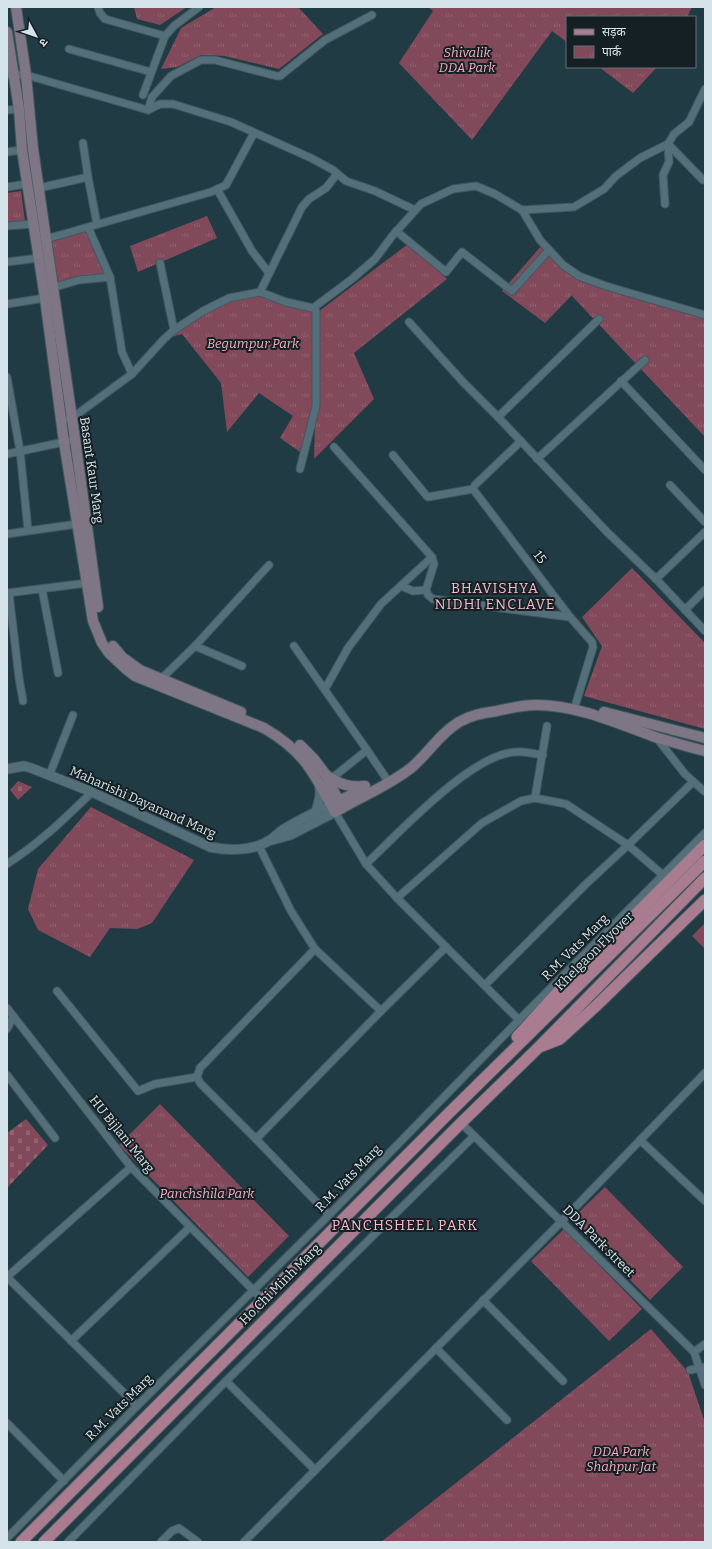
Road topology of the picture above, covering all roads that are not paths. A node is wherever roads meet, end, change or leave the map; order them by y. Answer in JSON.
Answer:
{"nodes":[{"id":1,"x":16,"y":7,"type":"edge"},
{"id":2,"x":98,"y":7,"type":"edge"},
{"id":3,"x":199,"y":7,"type":"edge"},
{"id":4,"x":372,"y":15,"type":"dead end"},
{"id":5,"x":165,"y":36,"type":"junction"},
{"id":6,"x":8,"y":37,"type":"edge"},
{"id":7,"x":69,"y":49,"type":"dead end"},
{"id":8,"x":151,"y":72,"type":"junction"},
{"id":9,"x":11,"y":75,"type":"edge"},
{"id":10,"x":26,"y":75,"type":"junction"},
{"id":11,"x":705,"y":89,"type":"edge"},
{"id":12,"x":143,"y":95,"type":"dead end"},
{"id":13,"x":19,"y":109,"type":"junction"},
{"id":14,"x":7,"y":110,"type":"edge"},
{"id":15,"x":148,"y":110,"type":"junction"},
{"id":16,"x":254,"y":133,"type":"junction"},
{"id":17,"x":83,"y":143,"type":"dead end"},
{"id":18,"x":668,"y":144,"type":"junction"},
{"id":19,"x":22,"y":150,"type":"junction"},
{"id":20,"x":7,"y":152,"type":"edge"},
{"id":21,"x":337,"y":174,"type":"junction"},
{"id":22,"x":88,"y":177,"type":"junction"},
{"id":23,"x":703,"y":180,"type":"dead end"},
{"id":24,"x":27,"y":184,"type":"junction"},
{"id":25,"x":7,"y":187,"type":"edge"},
{"id":26,"x":39,"y":188,"type":"junction"},
{"id":27,"x":216,"y":189,"type":"junction"},
{"id":28,"x":665,"y":204,"type":"dead end"},
{"id":29,"x":415,"y":210,"type":"junction"},
{"id":30,"x":522,"y":210,"type":"junction"},
{"id":31,"x":33,"y":224,"type":"junction"},
{"id":32,"x":97,"y":224,"type":"junction"},
{"id":33,"x":7,"y":226,"type":"edge"},
{"id":34,"x":88,"y":227,"type":"junction"},
{"id":35,"x":396,"y":231,"type":"junction"},
{"id":36,"x":46,"y":239,"type":"junction"},
{"id":37,"x":549,"y":250,"type":"junction"},
{"id":38,"x":39,"y":258,"type":"junction"},
{"id":39,"x":7,"y":262,"type":"edge"},
{"id":40,"x":160,"y":264,"type":"dead end"},
{"id":41,"x":269,"y":273,"type":"junction"},
{"id":42,"x":110,"y":277,"type":"junction"},
{"id":43,"x":52,"y":288,"type":"junction"},
{"id":44,"x":260,"y":292,"type":"junction"},
{"id":45,"x":45,"y":298,"type":"junction"},
{"id":46,"x":7,"y":304,"type":"edge"},
{"id":47,"x":313,"y":308,"type":"junction"},
{"id":48,"x":705,"y":315,"type":"edge"},
{"id":49,"x":599,"y":320,"type":"dead end"},
{"id":50,"x":409,"y":322,"type":"dead end"},
{"id":51,"x":174,"y":330,"type":"junction"},
{"id":52,"x":645,"y":360,"type":"dead end"},
{"id":53,"x":132,"y":374,"type":"junction"},
{"id":54,"x":7,"y":377,"type":"edge"},
{"id":55,"x":621,"y":381,"type":"junction"},
{"id":56,"x":498,"y":417,"type":"junction"},
{"id":57,"x":67,"y":419,"type":"junction"},
{"id":58,"x":75,"y":438,"type":"junction"},
{"id":59,"x":521,"y":441,"type":"junction"},
{"id":60,"x":64,"y":442,"type":"junction"},
{"id":61,"x":334,"y":447,"type":"dead end"},
{"id":62,"x":20,"y":451,"type":"junction"},
{"id":63,"x":7,"y":454,"type":"edge"},
{"id":64,"x":392,"y":455,"type":"dead end"},
{"id":65,"x":537,"y":459,"type":"junction"},
{"id":66,"x":300,"y":469,"type":"dead end"},
{"id":67,"x":705,"y":470,"type":"edge"},
{"id":68,"x":670,"y":485,"type":"dead end"},
{"id":69,"x":473,"y":489,"type":"junction"},
{"id":70,"x":705,"y":522,"type":"edge"},
{"id":71,"x":77,"y":524,"type":"junction"},
{"id":72,"x":28,"y":530,"type":"junction"},
{"id":73,"x":705,"y":532,"type":"edge"},
{"id":74,"x":7,"y":534,"type":"edge"},
{"id":75,"x":432,"y":557,"type":"junction"},
{"id":76,"x":269,"y":565,"type":"dead end"},
{"id":77,"x":656,"y":579,"type":"junction"},
{"id":78,"x":87,"y":583,"type":"junction"},
{"id":79,"x":401,"y":586,"type":"junction"},
{"id":80,"x":42,"y":589,"type":"junction"},
{"id":81,"x":426,"y":590,"type":"junction"},
{"id":82,"x":705,"y":590,"type":"edge"},
{"id":83,"x":8,"y":593,"type":"edge"},
{"id":84,"x":685,"y":610,"type":"junction"},
{"id":85,"x":570,"y":617,"type":"junction"},
{"id":86,"x":705,"y":631,"type":"edge"},
{"id":87,"x":195,"y":646,"type":"junction"},
{"id":88,"x":294,"y":646,"type":"dead end"},
{"id":89,"x":242,"y":666,"type":"dead end"},
{"id":90,"x":58,"y":673,"type":"dead end"},
{"id":91,"x":162,"y":678,"type":"junction"},
{"id":92,"x":324,"y":689,"type":"junction"},
{"id":93,"x":23,"y":701,"type":"dead end"},
{"id":94,"x":575,"y":706,"type":"junction"},
{"id":95,"x":73,"y":715,"type":"dead end"},
{"id":96,"x":607,"y":716,"type":"junction"},
{"id":97,"x":547,"y":726,"type":"dead end"},
{"id":98,"x":656,"y":737,"type":"junction"},
{"id":99,"x":705,"y":738,"type":"edge"},
{"id":100,"x":368,"y":750,"type":"junction"},
{"id":101,"x":705,"y":750,"type":"edge"},
{"id":102,"x":543,"y":755,"type":"junction"},
{"id":103,"x":7,"y":769,"type":"edge"},
{"id":104,"x":49,"y":776,"type":"junction"},
{"id":105,"x":329,"y":777,"type":"junction"},
{"id":106,"x":386,"y":778,"type":"junction"},
{"id":107,"x":693,"y":782,"type":"junction"},
{"id":108,"x":320,"y":784,"type":"junction"},
{"id":109,"x":372,"y":785,"type":"junction"},
{"id":110,"x":92,"y":792,"type":"junction"},
{"id":111,"x":705,"y":792,"type":"edge"},
{"id":112,"x":535,"y":798,"type":"junction"},
{"id":113,"x":336,"y":807,"type":"junction"},
{"id":114,"x":316,"y":812,"type":"junction"},
{"id":115,"x":705,"y":833,"type":"edge"},
{"id":116,"x":270,"y":840,"type":"junction"},
{"id":117,"x":628,"y":845,"type":"junction"},
{"id":118,"x":705,"y":845,"type":"edge"},
{"id":119,"x":259,"y":846,"type":"junction"},
{"id":120,"x":705,"y":861,"type":"edge"},
{"id":121,"x":7,"y":864,"type":"edge"},
{"id":122,"x":366,"y":864,"type":"junction"},
{"id":123,"x":663,"y":875,"type":"junction"},
{"id":124,"x":705,"y":878,"type":"edge"},
{"id":125,"x":397,"y":898,"type":"junction"},
{"id":126,"x":705,"y":900,"type":"edge"},
{"id":127,"x":446,"y":947,"type":"junction"},
{"id":128,"x":315,"y":949,"type":"junction"},
{"id":129,"x":485,"y":985,"type":"junction"},
{"id":130,"x":57,"y":991,"type":"dead end"},
{"id":131,"x":7,"y":1008,"type":"edge"},
{"id":132,"x":381,"y":1011,"type":"junction"},
{"id":133,"x":14,"y":1017,"type":"junction"},
{"id":134,"x":519,"y":1020,"type":"junction"},
{"id":135,"x":7,"y":1029,"type":"edge"},
{"id":136,"x":538,"y":1048,"type":"junction"},
{"id":137,"x":504,"y":1060,"type":"junction"},
{"id":138,"x":705,"y":1073,"type":"edge"},
{"id":139,"x":7,"y":1074,"type":"edge"},
{"id":140,"x":197,"y":1077,"type":"junction"},
{"id":141,"x":461,"y":1123,"type":"junction"},
{"id":142,"x":474,"y":1136,"type":"junction"},
{"id":143,"x":55,"y":1138,"type":"dead end"},
{"id":144,"x":256,"y":1139,"type":"junction"},
{"id":145,"x":640,"y":1140,"type":"junction"},
{"id":146,"x":131,"y":1167,"type":"junction"},
{"id":147,"x":705,"y":1201,"type":"edge"},
{"id":148,"x":329,"y":1215,"type":"junction"},
{"id":149,"x":562,"y":1221,"type":"junction"},
{"id":150,"x":190,"y":1227,"type":"junction"},
{"id":151,"x":7,"y":1277,"type":"edge"},
{"id":152,"x":253,"y":1291,"type":"junction"},
{"id":153,"x":262,"y":1300,"type":"junction"},
{"id":154,"x":484,"y":1300,"type":"junction"},
{"id":155,"x":71,"y":1341,"type":"junction"},
{"id":156,"x":705,"y":1344,"type":"edge"},
{"id":157,"x":436,"y":1348,"type":"junction"},
{"id":158,"x":694,"y":1352,"type":"junction"},
{"id":159,"x":702,"y":1367,"type":"edge"},
{"id":160,"x":690,"y":1370,"type":"dead end"},
{"id":161,"x":226,"y":1381,"type":"junction"},
{"id":162,"x":562,"y":1381,"type":"dead end"},
{"id":163,"x":705,"y":1385,"type":"edge"},
{"id":164,"x":137,"y":1406,"type":"junction"},
{"id":165,"x":507,"y":1420,"type":"dead end"},
{"id":166,"x":7,"y":1423,"type":"edge"},
{"id":167,"x":316,"y":1470,"type":"junction"},
{"id":168,"x":64,"y":1481,"type":"junction"},
{"id":169,"x":7,"y":1538,"type":"edge"},
{"id":170,"x":21,"y":1542,"type":"edge"},
{"id":171,"x":44,"y":1542,"type":"edge"},
{"id":172,"x":68,"y":1542,"type":"edge"},
{"id":173,"x":161,"y":1542,"type":"edge"},
{"id":174,"x":198,"y":1542,"type":"edge"},
{"id":175,"x":244,"y":1542,"type":"edge"}],
"edges":[{"from":1,"to":10,"type":"main road","name":"Basant Kaur Marg"},
{"from":2,"to":5,"type":"street"},
{"from":3,"to":5,"type":"street"},
{"from":4,"to":15,"type":"street"},
{"from":5,"to":8,"type":"street"},
{"from":6,"to":9,"type":"main road","name":"Basant Kaur Marg"},
{"from":7,"to":8,"type":"street"},
{"from":8,"to":12,"type":"street"},
{"from":9,"to":10,"type":"street"},
{"from":9,"to":13,"type":"main road","name":"Basant Kaur Marg"},
{"from":10,"to":15,"type":"street"},
{"from":10,"to":26,"type":"main road","name":"Basant Kaur Marg"},
{"from":11,"to":18,"type":"street"},
{"from":13,"to":14,"type":"street"},
{"from":13,"to":19,"type":"main road","name":"Basant Kaur Marg"},
{"from":15,"to":16,"type":"street"},
{"from":16,"to":21,"type":"street"},
{"from":16,"to":27,"type":"street"},
{"from":17,"to":22,"type":"street"},
{"from":18,"to":23,"type":"street"},
{"from":18,"to":28,"type":"street"},
{"from":18,"to":30,"type":"street"},
{"from":19,"to":20,"type":"street"},
{"from":19,"to":24,"type":"main road","name":"Basant Kaur Marg"},
{"from":21,"to":29,"type":"street"},
{"from":21,"to":41,"type":"street"},
{"from":22,"to":26,"type":"street"},
{"from":22,"to":32,"type":"street"},
{"from":24,"to":25,"type":"street"},
{"from":24,"to":31,"type":"main road","name":"Basant Kaur Marg"},
{"from":26,"to":36,"type":"main road","name":"Basant Kaur Marg"},
{"from":27,"to":32,"type":"street"},
{"from":27,"to":41,"type":"street"},
{"from":29,"to":30,"type":"street"},
{"from":29,"to":35,"type":"street"},
{"from":30,"to":37,"type":"street"},
{"from":31,"to":33,"type":"street"},
{"from":31,"to":38,"type":"main road","name":"Basant Kaur Marg"},
{"from":32,"to":34,"type":"street"},
{"from":34,"to":36,"type":"street"},
{"from":34,"to":42,"type":"street"},
{"from":35,"to":37,"type":"street"},
{"from":35,"to":47,"type":"street"},
{"from":36,"to":43,"type":"main road","name":"Basant Kaur Marg"},
{"from":37,"to":48,"type":"street"},
{"from":38,"to":39,"type":"street"},
{"from":38,"to":45,"type":"main road","name":"Basant Kaur Marg"},
{"from":40,"to":51,"type":"street"},
{"from":41,"to":44,"type":"street"},
{"from":42,"to":43,"type":"street"},
{"from":42,"to":53,"type":"street"},
{"from":43,"to":57,"type":"main road","name":"Basant Kaur Marg"},
{"from":44,"to":47,"type":"street"},
{"from":44,"to":51,"type":"street"},
{"from":45,"to":46,"type":"street"},
{"from":45,"to":57,"type":"main road","name":"Basant Kaur Marg"},
{"from":47,"to":66,"type":"street"},
{"from":49,"to":56,"type":"street"},
{"from":50,"to":56,"type":"street"},
{"from":51,"to":53,"type":"street"},
{"from":52,"to":55,"type":"street"},
{"from":53,"to":57,"type":"street"},
{"from":54,"to":62,"type":"street"},
{"from":55,"to":65,"type":"street"},
{"from":55,"to":67,"type":"street"},
{"from":56,"to":59,"type":"street"},
{"from":57,"to":58,"type":"main road","name":"Basant Kaur Marg"},
{"from":57,"to":60,"type":"main road","name":"Basant Kaur Marg"},
{"from":58,"to":60,"type":"street"},
{"from":58,"to":91,"type":"main road","name":"Basant Kaur Marg"},
{"from":59,"to":65,"type":"street"},
{"from":59,"to":69,"type":"street"},
{"from":60,"to":62,"type":"street"},
{"from":60,"to":71,"type":"main road","name":"Basant Kaur Marg"},
{"from":61,"to":75,"type":"street"},
{"from":62,"to":63,"type":"street"},
{"from":62,"to":72,"type":"street"},
{"from":64,"to":69,"type":"street"},
{"from":65,"to":77,"type":"street"},
{"from":68,"to":70,"type":"street"},
{"from":69,"to":85,"type":"street","name":"15"},
{"from":71,"to":72,"type":"street"},
{"from":71,"to":78,"type":"main road","name":"Basant Kaur Marg"},
{"from":72,"to":74,"type":"street"},
{"from":73,"to":77,"type":"street"},
{"from":75,"to":79,"type":"street"},
{"from":75,"to":81,"type":"street"},
{"from":76,"to":87,"type":"street"},
{"from":77,"to":84,"type":"street"},
{"from":78,"to":80,"type":"street"},
{"from":78,"to":108,"type":"main road","name":"Basant Kaur Marg"},
{"from":79,"to":81,"type":"street"},
{"from":79,"to":92,"type":"street"},
{"from":80,"to":83,"type":"street"},
{"from":80,"to":90,"type":"street"},
{"from":81,"to":85,"type":"street"},
{"from":82,"to":84,"type":"street"},
{"from":83,"to":93,"type":"street"},
{"from":84,"to":86,"type":"street"},
{"from":85,"to":94,"type":"street","name":"15"},
{"from":87,"to":89,"type":"street"},
{"from":87,"to":91,"type":"street"},
{"from":88,"to":92,"type":"street"},
{"from":91,"to":105,"type":"main road","name":"Basant Kaur Marg"},
{"from":92,"to":100,"type":"street"},
{"from":94,"to":96,"type":"main road"},
{"from":94,"to":106,"type":"main road","name":"Maharishi Dayanand Marg"},
{"from":94,"to":113,"type":"main road","name":"Maharishi Dayanand Marg"},
{"from":95,"to":104,"type":"street"},
{"from":96,"to":98,"type":"main road"},
{"from":96,"to":99,"type":"main road"},
{"from":97,"to":102,"type":"street"},
{"from":98,"to":101,"type":"main road"},
{"from":98,"to":107,"type":"street"},
{"from":100,"to":105,"type":"street"},
{"from":100,"to":106,"type":"street"},
{"from":102,"to":112,"type":"street"},
{"from":102,"to":122,"type":"street"},
{"from":103,"to":104,"type":"street","name":"Maharishi Dayanand Marg"},
{"from":104,"to":110,"type":"street","name":"Maharishi Dayanand Marg"},
{"from":105,"to":109,"type":"main road"},
{"from":105,"to":113,"type":"main road","name":"Basant Kaur Marg"},
{"from":106,"to":109,"type":"main road","name":"Maharishi Dayanand Marg"},
{"from":107,"to":111,"type":"street"},
{"from":107,"to":117,"type":"street"},
{"from":108,"to":113,"type":"main road","name":"Basant Kaur Marg"},
{"from":108,"to":114,"type":"street"},
{"from":109,"to":113,"type":"main road","name":"Maharishi Dayanand Marg"},
{"from":110,"to":119,"type":"street","name":"Maharishi Dayanand Marg"},
{"from":110,"to":121,"type":"street"},
{"from":112,"to":117,"type":"street"},
{"from":112,"to":125,"type":"street"},
{"from":113,"to":114,"type":"street","name":"Maharishi Dayanand Marg"},
{"from":113,"to":116,"type":"street","name":"Maharishi Dayanand Marg"},
{"from":113,"to":122,"type":"street"},
{"from":114,"to":116,"type":"street","name":"Maharishi Dayanand Marg"},
{"from":115,"to":123,"type":"street","name":"R.M. Vats Marg"},
{"from":116,"to":119,"type":"street","name":"Maharishi Dayanand Marg"},
{"from":117,"to":123,"type":"street"},
{"from":117,"to":129,"type":"street"},
{"from":118,"to":137,"type":"main road"},
{"from":119,"to":128,"type":"street"},
{"from":120,"to":137,"type":"main road","name":"Khelgaon Flyover"},
{"from":122,"to":125,"type":"street"},
{"from":123,"to":134,"type":"street","name":"R.M. Vats Marg"},
{"from":124,"to":136,"type":"main road","name":"Khelgaon Flyover"},
{"from":125,"to":127,"type":"street"},
{"from":126,"to":136,"type":"main road"},
{"from":127,"to":129,"type":"street"},
{"from":127,"to":132,"type":"street"},
{"from":128,"to":132,"type":"street"},
{"from":128,"to":140,"type":"street"},
{"from":129,"to":134,"type":"street"},
{"from":130,"to":140,"type":"street"},
{"from":131,"to":133,"type":"street","name":"HU Bijlani Marg"},
{"from":132,"to":144,"type":"street"},
{"from":133,"to":135,"type":"street"},
{"from":133,"to":146,"type":"street","name":"HU Bijlani Marg"},
{"from":134,"to":148,"type":"street","name":"R.M. Vats Marg"},
{"from":136,"to":141,"type":"main road","name":"Ho Chi Minh Marg"},
{"from":137,"to":153,"type":"main road","name":"Ho Chi Minh Marg"},
{"from":138,"to":145,"type":"street"},
{"from":139,"to":143,"type":"street"},
{"from":140,"to":144,"type":"street"},
{"from":141,"to":142,"type":"street","name":"DDA Park street"},
{"from":141,"to":171,"type":"main road","name":"Ho Chi Minh Marg"},
{"from":142,"to":149,"type":"street","name":"DDA Park street"},
{"from":142,"to":161,"type":"street"},
{"from":144,"to":148,"type":"street"},
{"from":145,"to":147,"type":"street"},
{"from":145,"to":149,"type":"street"},
{"from":146,"to":150,"type":"street","name":"HU Bijlani Marg"},
{"from":146,"to":151,"type":"street"},
{"from":148,"to":152,"type":"street","name":"R.M. Vats Marg"},
{"from":149,"to":154,"type":"street"},
{"from":149,"to":158,"type":"street","name":"DDA Park street"},
{"from":150,"to":152,"type":"street","name":"HU Bijlani Marg"},
{"from":150,"to":155,"type":"street"},
{"from":151,"to":155,"type":"street"},
{"from":152,"to":153,"type":"street","name":"HU Bijlani Marg"},
{"from":152,"to":164,"type":"street","name":"R.M. Vats Marg"},
{"from":153,"to":170,"type":"main road","name":"Ho Chi Minh Marg"},
{"from":154,"to":157,"type":"street"},
{"from":154,"to":162,"type":"street"},
{"from":155,"to":164,"type":"street"},
{"from":156,"to":158,"type":"street"},
{"from":157,"to":165,"type":"street"},
{"from":157,"to":167,"type":"street"},
{"from":158,"to":159,"type":"street","name":"DDA Park street"},
{"from":159,"to":160,"type":"street"},
{"from":159,"to":163,"type":"street","name":"DDA Park street"},
{"from":161,"to":167,"type":"street"},
{"from":161,"to":172,"type":"street"},
{"from":164,"to":168,"type":"street","name":"R.M. Vats Marg"},
{"from":166,"to":168,"type":"street"},
{"from":167,"to":175,"type":"street"},
{"from":168,"to":169,"type":"street","name":"R.M. Vats Marg"},
{"from":173,"to":174,"type":"street"}]}
